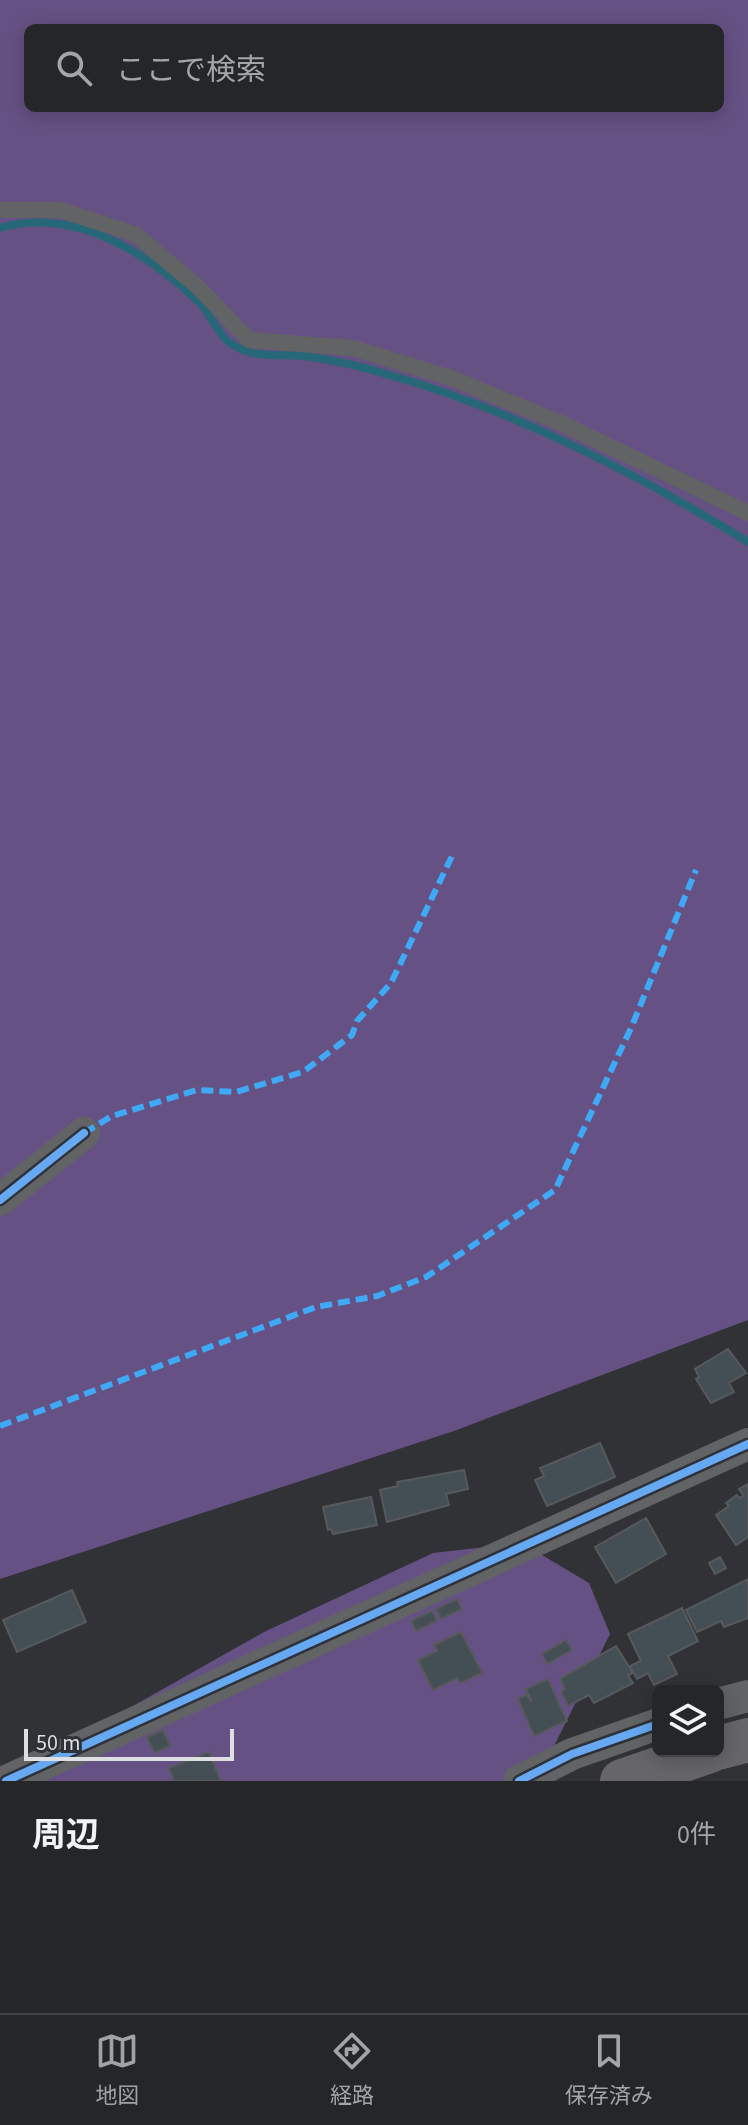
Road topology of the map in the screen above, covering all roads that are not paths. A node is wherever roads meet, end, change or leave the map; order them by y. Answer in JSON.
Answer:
{"nodes":[{"id":1,"x":0,"y":210,"type":"edge"},
{"id":2,"x":748,"y":513,"type":"edge"},
{"id":3,"x":84,"y":1133,"type":"dead end"},
{"id":4,"x":0,"y":1200,"type":"edge"},
{"id":5,"x":748,"y":1444,"type":"edge"},
{"id":6,"x":748,"y":1696,"type":"edge"},
{"id":7,"x":724,"y":1702,"type":"edge"},
{"id":8,"x":652,"y":1726,"type":"edge"},
{"id":9,"x":748,"y":1740,"type":"edge"},
{"id":10,"x":724,"y":1746,"type":"edge"},
{"id":11,"x":692,"y":1757,"type":"edge"},
{"id":12,"x":6,"y":1781,"type":"edge"},
{"id":13,"x":519,"y":1781,"type":"edge"},
{"id":14,"x":622,"y":1781,"type":"edge"}],
"edges":[{"from":1,"to":2,"type":"lane"},
{"from":3,"to":4,"type":"street"},
{"from":5,"to":12,"type":"street"},
{"from":6,"to":7,"type":"street"},
{"from":8,"to":13,"type":"street"},
{"from":9,"to":10,"type":"street"},
{"from":11,"to":14,"type":"street"}]}
